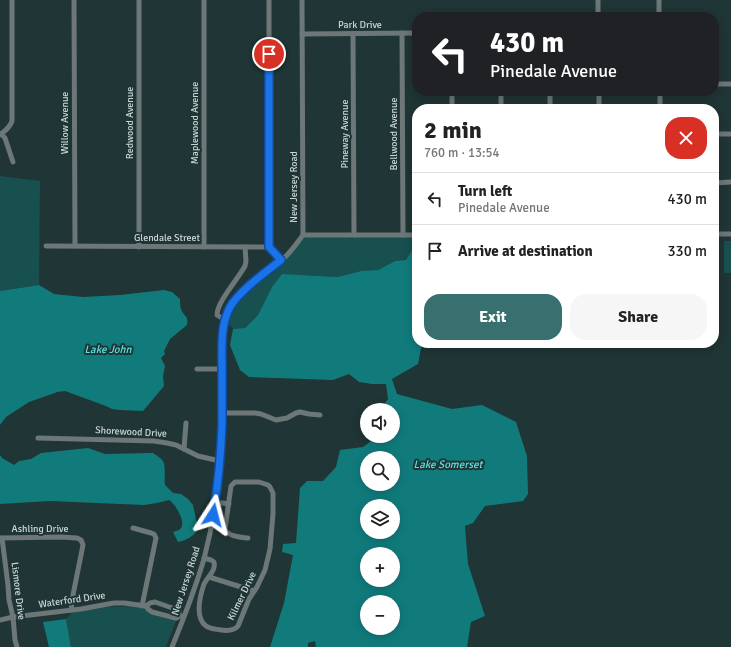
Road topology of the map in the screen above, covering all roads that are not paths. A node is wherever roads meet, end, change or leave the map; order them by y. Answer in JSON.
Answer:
{"nodes":[{"id":1,"x":12,"y":0,"type":"edge"},
{"id":2,"x":74,"y":0,"type":"edge"},
{"id":3,"x":139,"y":0,"type":"edge"},
{"id":4,"x":204,"y":0,"type":"edge"},
{"id":5,"x":269,"y":0,"type":"edge"},
{"id":6,"x":302,"y":0,"type":"edge"},
{"id":7,"x":598,"y":0,"type":"edge"},
{"id":8,"x":659,"y":0,"type":"edge"},
{"id":9,"x":598,"y":12,"type":"edge"},
{"id":10,"x":659,"y":12,"type":"edge"},
{"id":11,"x":402,"y":33,"type":"junction"},
{"id":12,"x":412,"y":33,"type":"edge"},
{"id":13,"x":302,"y":34,"type":"junction"},
{"id":14,"x":353,"y":34,"type":"junction"},
{"id":15,"x":719,"y":84,"type":"edge"},
{"id":16,"x":731,"y":84,"type":"edge"},
{"id":17,"x":0,"y":134,"type":"edge"},
{"id":18,"x":719,"y":134,"type":"edge"},
{"id":19,"x":731,"y":134,"type":"edge"},
{"id":20,"x":13,"y":162,"type":"dead end"},
{"id":21,"x":719,"y":182,"type":"edge"},
{"id":22,"x":731,"y":182,"type":"edge"},
{"id":23,"x":719,"y":234,"type":"edge"},
{"id":24,"x":731,"y":234,"type":"edge"},
{"id":25,"x":303,"y":235,"type":"junction"},
{"id":26,"x":354,"y":235,"type":"junction"},
{"id":27,"x":403,"y":235,"type":"junction"},
{"id":28,"x":412,"y":235,"type":"edge"},
{"id":29,"x":46,"y":246,"type":"dead end"},
{"id":30,"x":75,"y":246,"type":"junction"},
{"id":31,"x":139,"y":247,"type":"junction"},
{"id":32,"x":204,"y":247,"type":"junction"},
{"id":33,"x":245,"y":247,"type":"junction"},
{"id":34,"x":269,"y":247,"type":"junction"},
{"id":35,"x":281,"y":260,"type":"junction"},
{"id":36,"x":225,"y":320,"type":"junction"},
{"id":37,"x":197,"y":369,"type":"dead end"},
{"id":38,"x":222,"y":369,"type":"junction"},
{"id":39,"x":222,"y":413,"type":"junction"},
{"id":40,"x":320,"y":415,"type":"dead end"},
{"id":41,"x":186,"y":423,"type":"dead end"},
{"id":42,"x":38,"y":438,"type":"dead end"},
{"id":43,"x":184,"y":449,"type":"junction"},
{"id":44,"x":220,"y":461,"type":"junction"},
{"id":45,"x":215,"y":502,"type":"junction"},
{"id":46,"x":229,"y":504,"type":"junction"},
{"id":47,"x":133,"y":528,"type":"dead end"},
{"id":48,"x":1,"y":538,"type":"edge"},
{"id":49,"x":248,"y":538,"type":"dead end"},
{"id":50,"x":204,"y":558,"type":"junction"},
{"id":51,"x":208,"y":577,"type":"junction"},
{"id":52,"x":254,"y":591,"type":"junction"},
{"id":53,"x":144,"y":606,"type":"junction"},
{"id":54,"x":71,"y":610,"type":"junction"},
{"id":55,"x":182,"y":616,"type":"junction"},
{"id":56,"x":13,"y":617,"type":"junction"},
{"id":57,"x":0,"y":620,"type":"edge"},
{"id":58,"x":17,"y":647,"type":"edge"},
{"id":59,"x":172,"y":647,"type":"edge"}],
"edges":[{"from":1,"to":17,"type":"street"},
{"from":2,"to":30,"type":"street","name":"Willow Avenue"},
{"from":3,"to":31,"type":"street","name":"Redwood Avenue"},
{"from":4,"to":32,"type":"street","name":"Maplewood Avenue"},
{"from":5,"to":34,"type":"street"},
{"from":6,"to":13,"type":"street","name":"New Jersey Road"},
{"from":7,"to":9,"type":"street"},
{"from":8,"to":10,"type":"street"},
{"from":11,"to":12,"type":"street","name":"Park Drive"},
{"from":11,"to":14,"type":"street","name":"Park Drive"},
{"from":11,"to":27,"type":"street","name":"Bellwood Avenue"},
{"from":13,"to":14,"type":"street","name":"Park Drive"},
{"from":13,"to":25,"type":"street","name":"New Jersey Road"},
{"from":14,"to":26,"type":"street","name":"Pineway Avenue"},
{"from":15,"to":16,"type":"street"},
{"from":17,"to":20,"type":"street"},
{"from":18,"to":19,"type":"street"},
{"from":21,"to":22,"type":"street"},
{"from":23,"to":24,"type":"street"},
{"from":25,"to":26,"type":"street"},
{"from":25,"to":35,"type":"street","name":"New Jersey Road"},
{"from":26,"to":27,"type":"street"},
{"from":27,"to":28,"type":"street"},
{"from":29,"to":30,"type":"street","name":"Glendale Street"},
{"from":30,"to":31,"type":"street","name":"Glendale Street"},
{"from":31,"to":32,"type":"street","name":"Glendale Street"},
{"from":32,"to":33,"type":"street","name":"Glendale Street"},
{"from":33,"to":34,"type":"street","name":"Glendale Street"},
{"from":33,"to":36,"type":"street"},
{"from":34,"to":35,"type":"street"},
{"from":35,"to":36,"type":"street","name":"New Jersey Road"},
{"from":36,"to":38,"type":"street","name":"New Jersey Road"},
{"from":37,"to":38,"type":"street"},
{"from":38,"to":39,"type":"street","name":"New Jersey Road"},
{"from":39,"to":40,"type":"street"},
{"from":39,"to":44,"type":"street","name":"New Jersey Road"},
{"from":41,"to":43,"type":"street"},
{"from":42,"to":43,"type":"street","name":"Shorewood Drive"},
{"from":43,"to":44,"type":"street","name":"Shorewood Drive"},
{"from":44,"to":45,"type":"street","name":"New Jersey Road"},
{"from":45,"to":46,"type":"street"},
{"from":45,"to":50,"type":"street","name":"New Jersey Road"},
{"from":46,"to":49,"type":"street"},
{"from":46,"to":52,"type":"street","name":"Kilmer Drive"},
{"from":47,"to":53,"type":"street"},
{"from":48,"to":54,"type":"street","name":"Ashling Drive"},
{"from":48,"to":56,"type":"street","name":"Lismore Drive"},
{"from":50,"to":51,"type":"street","name":"Kilmer Drive"},
{"from":50,"to":55,"type":"street","name":"New Jersey Road"},
{"from":51,"to":52,"type":"street"},
{"from":51,"to":52,"type":"street","name":"Kilmer Drive"},
{"from":53,"to":54,"type":"street","name":"Waterford Drive"},
{"from":53,"to":55,"type":"street","name":"Waterford Drive"},
{"from":53,"to":55,"type":"street","name":"Waterford Drive"},
{"from":54,"to":56,"type":"street","name":"Waterford Drive"},
{"from":55,"to":59,"type":"street","name":"New Jersey Road"},
{"from":56,"to":57,"type":"street","name":"Waterford Drive"},
{"from":56,"to":58,"type":"street","name":"Lismore Drive"}]}
